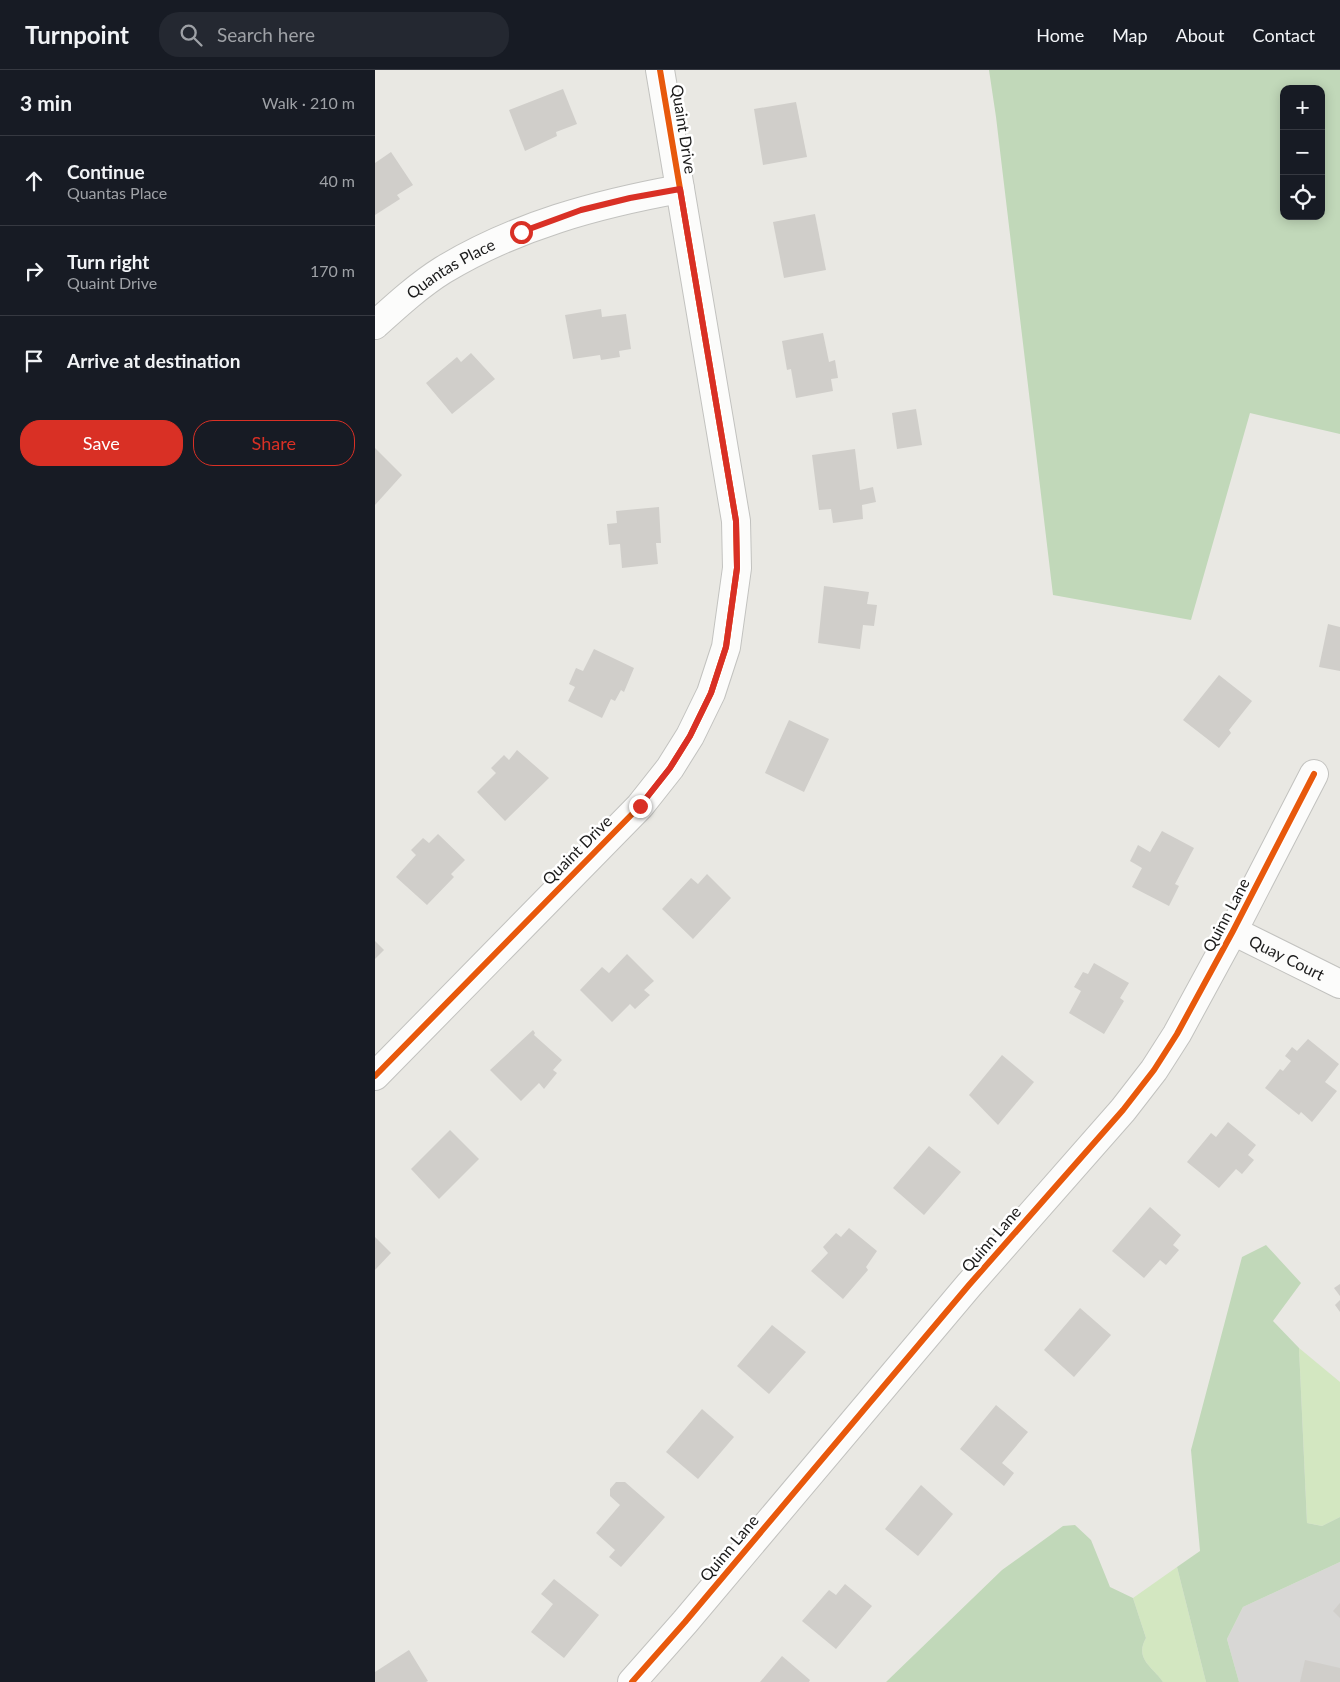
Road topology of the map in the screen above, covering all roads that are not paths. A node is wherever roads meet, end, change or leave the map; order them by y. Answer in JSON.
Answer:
{"nodes":[{"id":1,"x":661,"y":70,"type":"edge"},
{"id":2,"x":680,"y":189,"type":"junction"},
{"id":3,"x":375,"y":325,"type":"edge"},
{"id":4,"x":1315,"y":774,"type":"dead end"},
{"id":5,"x":1233,"y":931,"type":"junction"},
{"id":6,"x":1340,"y":984,"type":"edge"},
{"id":7,"x":375,"y":1076,"type":"edge"},
{"id":8,"x":632,"y":1682,"type":"edge"}],
"edges":[{"from":1,"to":2,"type":"street","name":"Quaint Drive"},
{"from":2,"to":3,"type":"street","name":"Quantas Place"},
{"from":2,"to":7,"type":"street","name":"Quaint Drive"},
{"from":4,"to":5,"type":"street","name":"Quinn Lane"},
{"from":5,"to":6,"type":"street","name":"Quay Court"},
{"from":5,"to":8,"type":"street","name":"Quinn Lane"}]}
